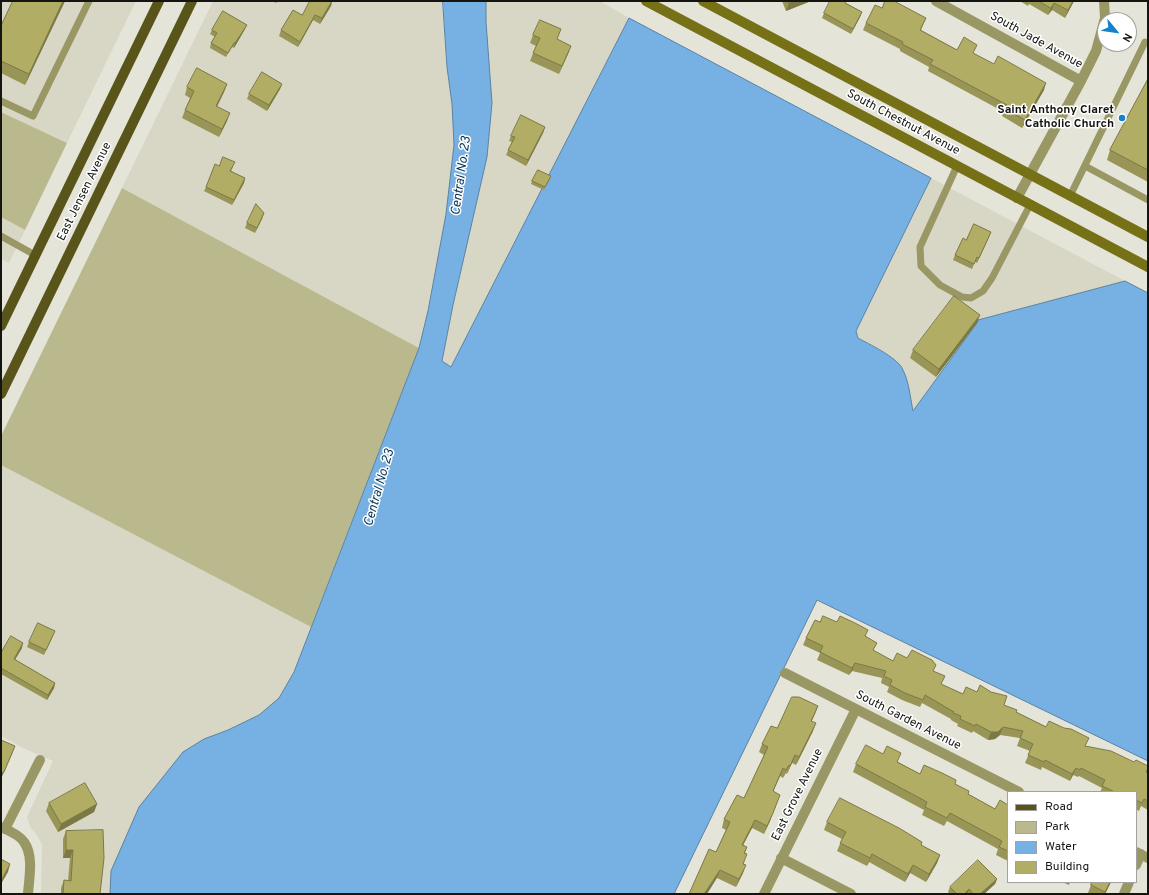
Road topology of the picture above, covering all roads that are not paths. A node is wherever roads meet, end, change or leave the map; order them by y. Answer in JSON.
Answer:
{"nodes":[{"id":1,"x":89,"y":1,"type":"edge"},
{"id":2,"x":159,"y":1,"type":"edge"},
{"id":3,"x":192,"y":1,"type":"edge"},
{"id":4,"x":646,"y":1,"type":"edge"},
{"id":5,"x":936,"y":1,"type":"edge"},
{"id":6,"x":1104,"y":1,"type":"edge"},
{"id":7,"x":706,"y":2,"type":"edge"},
{"id":8,"x":1147,"y":40,"type":"edge"},
{"id":9,"x":1081,"y":80,"type":"junction"},
{"id":10,"x":1,"y":101,"type":"edge"},
{"id":11,"x":957,"y":166,"type":"junction"},
{"id":12,"x":1085,"y":166,"type":"junction"},
{"id":13,"x":1029,"y":174,"type":"junction"},
{"id":14,"x":1070,"y":196,"type":"junction"},
{"id":15,"x":1017,"y":198,"type":"junction"},
{"id":16,"x":1148,"y":200,"type":"edge"},
{"id":17,"x":1030,"y":205,"type":"junction"},
{"id":18,"x":1,"y":236,"type":"edge"},
{"id":19,"x":1148,"y":237,"type":"edge"},
{"id":20,"x":35,"y":255,"type":"junction"},
{"id":21,"x":1148,"y":267,"type":"edge"},
{"id":22,"x":1,"y":326,"type":"edge"},
{"id":23,"x":1,"y":394,"type":"edge"},
{"id":24,"x":785,"y":673,"type":"dead end"},
{"id":25,"x":856,"y":709,"type":"junction"},
{"id":26,"x":40,"y":760,"type":"dead end"},
{"id":27,"x":1017,"y":791,"type":"edge"},
{"id":28,"x":3,"y":828,"type":"edge"},
{"id":29,"x":781,"y":858,"type":"junction"},
{"id":30,"x":1129,"y":883,"type":"edge"},
{"id":31,"x":28,"y":894,"type":"edge"},
{"id":32,"x":764,"y":894,"type":"edge"},
{"id":33,"x":851,"y":894,"type":"edge"},
{"id":34,"x":1124,"y":894,"type":"edge"}],
"edges":[{"from":1,"to":10,"type":"lane"},
{"from":2,"to":20,"type":"main road","name":"East Jensen Avenue"},
{"from":3,"to":23,"type":"main road","name":"East Jensen Avenue"},
{"from":4,"to":11,"type":"main road","name":"South Chestnut Avenue"},
{"from":5,"to":9,"type":"street","name":"South Jade Avenue"},
{"from":6,"to":9,"type":"street"},
{"from":7,"to":13,"type":"main road","name":"South Chestnut Avenue"},
{"from":8,"to":12,"type":"lane"},
{"from":9,"to":13,"type":"street"},
{"from":11,"to":15,"type":"main road","name":"South Chestnut Avenue"},
{"from":11,"to":17,"type":"lane"},
{"from":12,"to":14,"type":"lane"},
{"from":12,"to":16,"type":"lane"},
{"from":13,"to":14,"type":"main road","name":"South Chestnut Avenue"},
{"from":13,"to":15,"type":"street"},
{"from":14,"to":19,"type":"main road","name":"South Chestnut Avenue"},
{"from":15,"to":17,"type":"main road","name":"South Chestnut Avenue"},
{"from":17,"to":21,"type":"main road","name":"South Chestnut Avenue"},
{"from":18,"to":20,"type":"lane"},
{"from":20,"to":22,"type":"main road","name":"East Jensen Avenue"},
{"from":24,"to":25,"type":"street","name":"South Garden Avenue"},
{"from":25,"to":27,"type":"street","name":"South Garden Avenue"},
{"from":25,"to":29,"type":"street","name":"East Grove Avenue"},
{"from":26,"to":28,"type":"street"},
{"from":28,"to":31,"type":"street"},
{"from":29,"to":32,"type":"street","name":"East Grove Avenue"},
{"from":29,"to":33,"type":"street"},
{"from":30,"to":34,"type":"street"}]}
